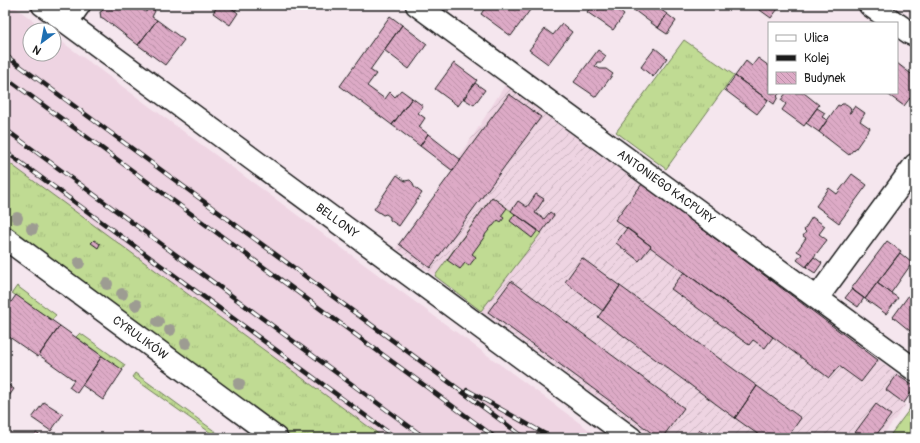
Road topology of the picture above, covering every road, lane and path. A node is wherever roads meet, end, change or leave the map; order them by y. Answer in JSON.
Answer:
{"nodes":[{"id":1,"x":43,"y":5,"type":"edge"},
{"id":2,"x":417,"y":5,"type":"edge"},
{"id":3,"x":870,"y":5,"type":"edge"},
{"id":4,"x":73,"y":13,"type":"edge"},
{"id":5,"x":893,"y":22,"type":"edge"},
{"id":6,"x":898,"y":25,"type":"edge"},
{"id":7,"x":915,"y":35,"type":"edge"},
{"id":8,"x":915,"y":164,"type":"edge"},
{"id":9,"x":5,"y":238,"type":"edge"},
{"id":10,"x":817,"y":298,"type":"junction"},
{"id":11,"x":915,"y":370,"type":"edge"},
{"id":12,"x":276,"y":438,"type":"edge"},
{"id":13,"x":631,"y":438,"type":"edge"}],
"edges":[{"from":1,"to":4,"type":"street","name":"BELLONY"},
{"from":2,"to":10,"type":"street","name":"ANTONIEGO KACPURY"},
{"from":3,"to":5,"type":"street"},
{"from":4,"to":13,"type":"street","name":"BELLONY"},
{"from":6,"to":7,"type":"street"},
{"from":8,"to":10,"type":"street"},
{"from":9,"to":12,"type":"street","name":"CYRULIKÓW"},
{"from":10,"to":11,"type":"street","name":"ANTONIEGO KACPURY"}]}
